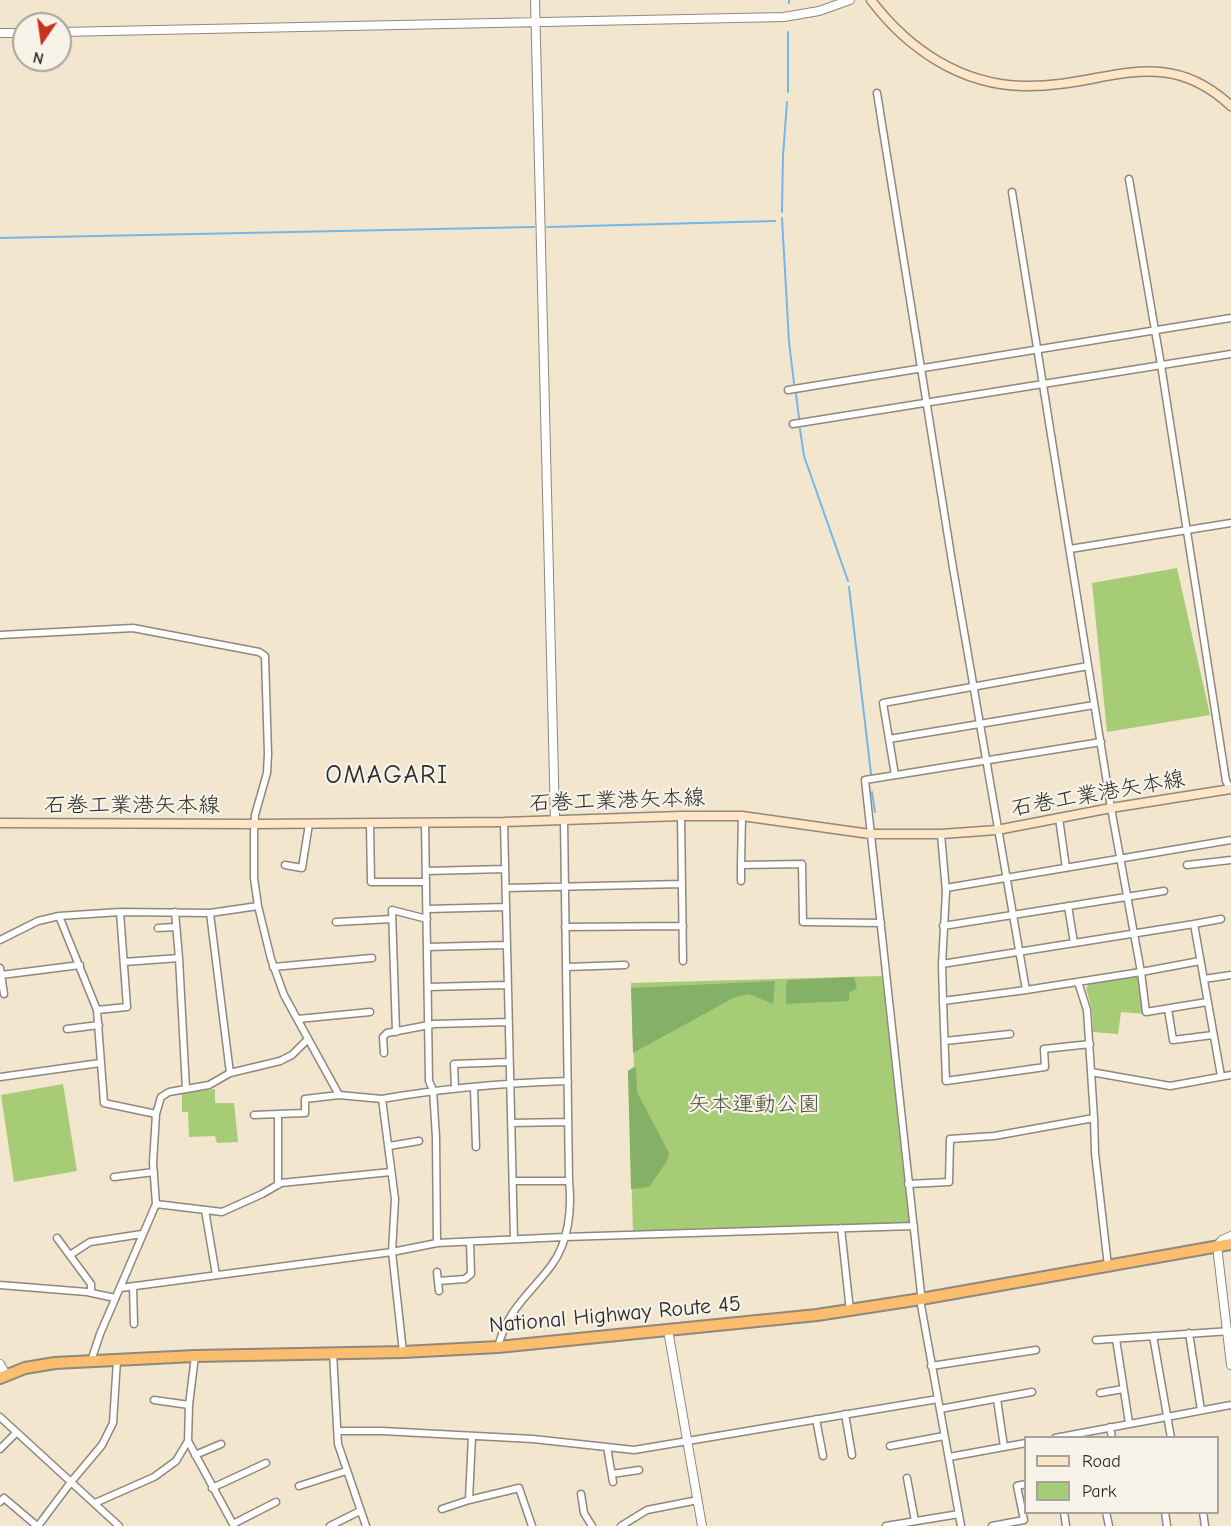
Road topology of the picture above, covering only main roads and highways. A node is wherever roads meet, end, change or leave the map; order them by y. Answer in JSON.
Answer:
{"nodes":[{"id":1,"x":871,"y":0,"type":"edge"},
{"id":2,"x":1231,"y":106,"type":"edge"},
{"id":3,"x":1231,"y":790,"type":"edge"},
{"id":4,"x":0,"y":822,"type":"edge"},
{"id":5,"x":1231,"y":1244,"type":"edge"},
{"id":6,"x":3,"y":1376,"type":"edge"}],
"edges":[{"from":1,"to":2,"type":"main road"},
{"from":3,"to":4,"type":"main road","name":"石巻工業港矢本線"},
{"from":5,"to":6,"type":"highway","name":"National Highway Route 45"}]}
